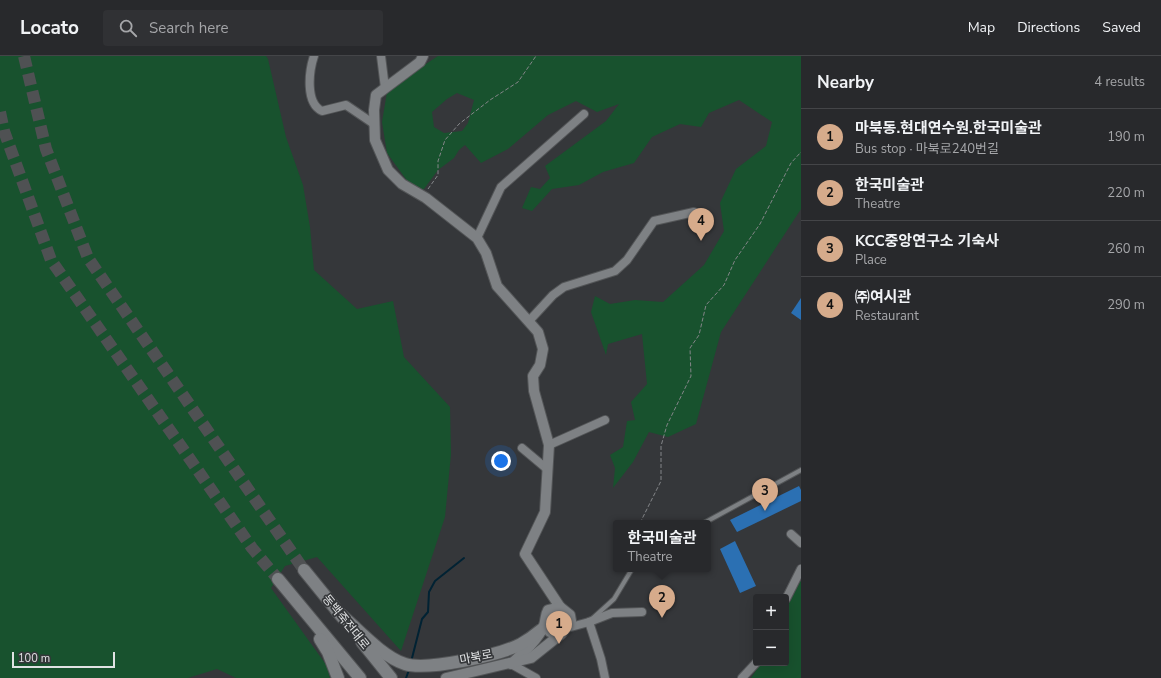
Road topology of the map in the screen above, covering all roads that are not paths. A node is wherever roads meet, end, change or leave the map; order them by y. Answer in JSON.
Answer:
{"nodes":[{"id":1,"x":314,"y":56,"type":"edge"},
{"id":2,"x":381,"y":56,"type":"edge"},
{"id":3,"x":423,"y":56,"type":"edge"},
{"id":4,"x":385,"y":88,"type":"junction"},
{"id":5,"x":584,"y":114,"type":"dead end"},
{"id":6,"x":374,"y":124,"type":"junction"},
{"id":7,"x":694,"y":212,"type":"dead end"},
{"id":8,"x":477,"y":238,"type":"junction"},
{"id":9,"x":529,"y":321,"type":"junction"},
{"id":10,"x":605,"y":420,"type":"dead end"},
{"id":11,"x":549,"y":445,"type":"junction"},
{"id":12,"x":522,"y":448,"type":"dead end"},
{"id":13,"x":547,"y":469,"type":"junction"},
{"id":14,"x":801,"y":470,"type":"edge"},
{"id":15,"x":709,"y":520,"type":"edge"},
{"id":16,"x":791,"y":534,"type":"dead end"},
{"id":17,"x":801,"y":542,"type":"edge"},
{"id":18,"x":801,"y":569,"type":"edge"},
{"id":19,"x":304,"y":570,"type":"tunnel mouth"},
{"id":20,"x":630,"y":572,"type":"edge"},
{"id":21,"x":278,"y":579,"type":"tunnel mouth"},
{"id":22,"x":788,"y":594,"type":"edge"},
{"id":23,"x":560,"y":607,"type":"junction"},
{"id":24,"x":304,"y":610,"type":"junction"},
{"id":25,"x":338,"y":611,"type":"junction"},
{"id":26,"x":642,"y":612,"type":"dead end"},
{"id":27,"x":589,"y":622,"type":"junction"},
{"id":28,"x":542,"y":628,"type":"junction"},
{"id":29,"x":564,"y":631,"type":"junction"},
{"id":30,"x":511,"y":664,"type":"junction"},
{"id":31,"x":753,"y":666,"type":"edge"},
{"id":32,"x":389,"y":676,"type":"edge"},
{"id":33,"x":359,"y":677,"type":"edge"},
{"id":34,"x":338,"y":678,"type":"edge"},
{"id":35,"x":446,"y":678,"type":"edge"},
{"id":36,"x":536,"y":678,"type":"edge"},
{"id":37,"x":605,"y":678,"type":"edge"},
{"id":38,"x":742,"y":678,"type":"edge"}],
"edges":[{"from":1,"to":6,"type":"street"},
{"from":2,"to":4,"type":"street"},
{"from":3,"to":4,"type":"street"},
{"from":4,"to":6,"type":"street"},
{"from":5,"to":8,"type":"street"},
{"from":6,"to":8,"type":"street"},
{"from":7,"to":9,"type":"street"},
{"from":8,"to":9,"type":"street"},
{"from":9,"to":11,"type":"street"},
{"from":10,"to":11,"type":"street"},
{"from":11,"to":13,"type":"street"},
{"from":12,"to":13,"type":"street"},
{"from":13,"to":23,"type":"street"},
{"from":14,"to":15,"type":"lane"},
{"from":16,"to":17,"type":"street"},
{"from":18,"to":22,"type":"street"},
{"from":19,"to":25,"type":"main road","name":"동백죽전대로"},
{"from":20,"to":27,"type":"lane"},
{"from":21,"to":24,"type":"main road","name":"동백죽전대로"},
{"from":23,"to":28,"type":"street"},
{"from":23,"to":29,"type":"street"},
{"from":24,"to":33,"type":"main road","name":"동백죽전대로"},
{"from":24,"to":34,"type":"main road"},
{"from":25,"to":28,"type":"main road"},
{"from":25,"to":32,"type":"main road","name":"동백죽전대로"},
{"from":26,"to":27,"type":"street"},
{"from":27,"to":29,"type":"street"},
{"from":27,"to":37,"type":"street"},
{"from":28,"to":29,"type":"street"},
{"from":28,"to":30,"type":"street"},
{"from":29,"to":30,"type":"street","name":"마북로"},
{"from":30,"to":35,"type":"street","name":"마북로"},
{"from":30,"to":36,"type":"street"},
{"from":31,"to":38,"type":"street"}]}
